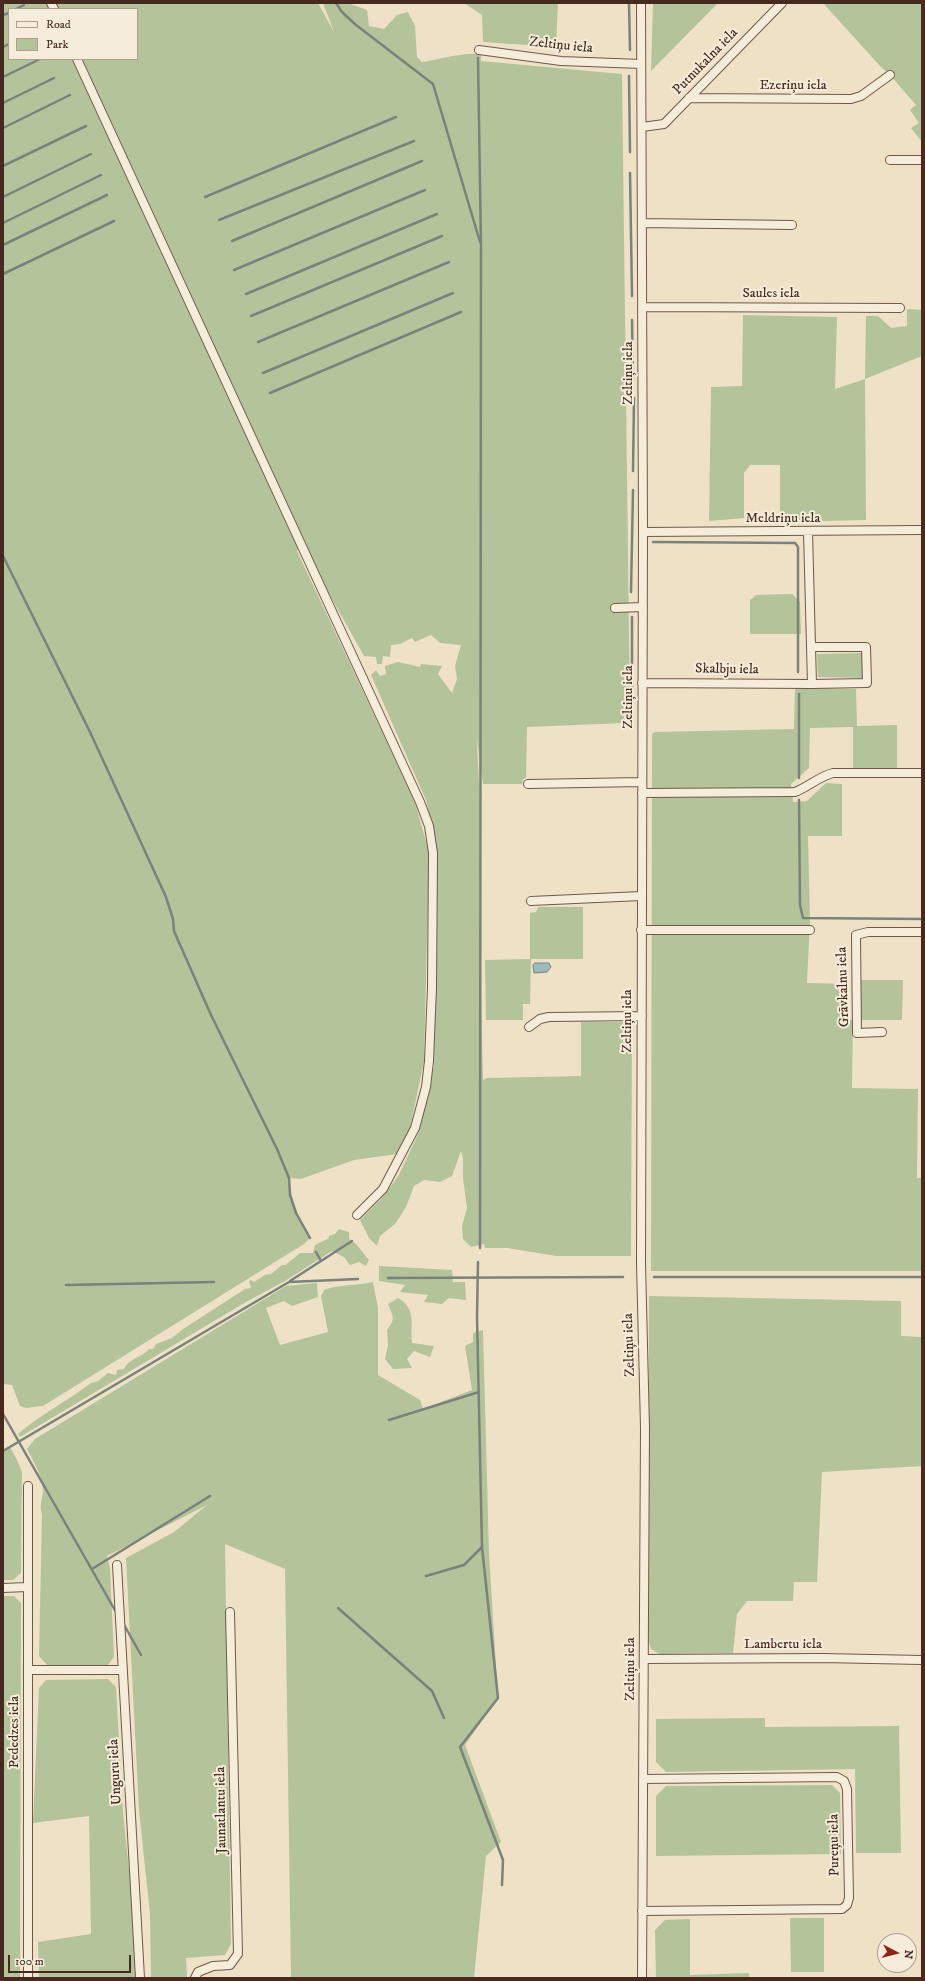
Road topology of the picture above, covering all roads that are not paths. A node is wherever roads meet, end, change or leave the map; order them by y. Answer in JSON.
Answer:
{"nodes":[{"id":1,"x":641,"y":3,"type":"edge"},
{"id":2,"x":782,"y":3,"type":"edge"},
{"id":3,"x":479,"y":50,"type":"dead end"},
{"id":4,"x":77,"y":60,"type":"edge"},
{"id":5,"x":640,"y":64,"type":"junction"},
{"id":6,"x":890,"y":74,"type":"dead end"},
{"id":7,"x":689,"y":98,"type":"junction"},
{"id":8,"x":642,"y":127,"type":"junction"},
{"id":9,"x":890,"y":160,"type":"dead end"},
{"id":10,"x":922,"y":160,"type":"edge"},
{"id":11,"x":642,"y":223,"type":"junction"},
{"id":12,"x":792,"y":225,"type":"dead end"},
{"id":13,"x":642,"y":307,"type":"junction"},
{"id":14,"x":900,"y":308,"type":"dead end"},
{"id":15,"x":922,"y":530,"type":"edge"},
{"id":16,"x":643,"y":532,"type":"junction"},
{"id":17,"x":808,"y":532,"type":"junction"},
{"id":18,"x":643,"y":606,"type":"junction"},
{"id":19,"x":615,"y":608,"type":"dead end"},
{"id":20,"x":811,"y":647,"type":"junction"},
{"id":21,"x":642,"y":683,"type":"junction"},
{"id":22,"x":812,"y":684,"type":"junction"},
{"id":23,"x":922,"y":773,"type":"edge"},
{"id":24,"x":642,"y":782,"type":"junction"},
{"id":25,"x":528,"y":784,"type":"dead end"},
{"id":26,"x":642,"y":793,"type":"junction"},
{"id":27,"x":642,"y":896,"type":"junction"},
{"id":28,"x":531,"y":901,"type":"dead end"},
{"id":29,"x":642,"y":930,"type":"junction"},
{"id":30,"x":810,"y":930,"type":"dead end"},
{"id":31,"x":922,"y":932,"type":"edge"},
{"id":32,"x":642,"y":1016,"type":"junction"},
{"id":33,"x":528,"y":1027,"type":"dead end"},
{"id":34,"x":882,"y":1032,"type":"dead end"},
{"id":35,"x":357,"y":1215,"type":"dead end"},
{"id":36,"x":28,"y":1486,"type":"dead end"},
{"id":37,"x":117,"y":1565,"type":"dead end"},
{"id":38,"x":27,"y":1587,"type":"junction"},
{"id":39,"x":3,"y":1588,"type":"edge"},
{"id":40,"x":230,"y":1612,"type":"dead end"},
{"id":41,"x":644,"y":1659,"type":"junction"},
{"id":42,"x":922,"y":1660,"type":"edge"},
{"id":43,"x":28,"y":1670,"type":"junction"},
{"id":44,"x":123,"y":1670,"type":"junction"},
{"id":45,"x":643,"y":1779,"type":"junction"},
{"id":46,"x":642,"y":1912,"type":"junction"},
{"id":47,"x":28,"y":1978,"type":"edge"},
{"id":48,"x":140,"y":1978,"type":"edge"},
{"id":49,"x":195,"y":1978,"type":"edge"},
{"id":50,"x":642,"y":1978,"type":"edge"}],
"edges":[{"from":1,"to":5,"type":"street","name":"Zeltiņu iela"},
{"from":2,"to":7,"type":"street","name":"Putnukalna iela"},
{"from":3,"to":5,"type":"street","name":"Zeltiņu iela"},
{"from":4,"to":35,"type":"street"},
{"from":5,"to":8,"type":"street","name":"Zeltiņu iela"},
{"from":6,"to":7,"type":"street","name":"Ezeriņu iela"},
{"from":7,"to":8,"type":"street","name":"Putnukalna iela"},
{"from":8,"to":11,"type":"street","name":"Zeltiņu iela"},
{"from":9,"to":10,"type":"street"},
{"from":11,"to":12,"type":"street"},
{"from":11,"to":13,"type":"street","name":"Zeltiņu iela"},
{"from":13,"to":14,"type":"street","name":"Saules iela"},
{"from":13,"to":16,"type":"street","name":"Zeltiņu iela"},
{"from":15,"to":17,"type":"street","name":"Meldriņu iela"},
{"from":16,"to":17,"type":"street","name":"Meldriņu iela"},
{"from":16,"to":18,"type":"street","name":"Zeltiņu iela"},
{"from":17,"to":20,"type":"street"},
{"from":18,"to":19,"type":"street"},
{"from":18,"to":21,"type":"street","name":"Zeltiņu iela"},
{"from":20,"to":22,"type":"street"},
{"from":20,"to":22,"type":"street","name":"Skalbju iela"},
{"from":21,"to":22,"type":"street","name":"Skalbju iela"},
{"from":21,"to":24,"type":"street","name":"Zeltiņu iela"},
{"from":23,"to":26,"type":"street"},
{"from":24,"to":25,"type":"street"},
{"from":24,"to":26,"type":"street","name":"Zeltiņu iela"},
{"from":26,"to":27,"type":"street","name":"Zeltiņu iela"},
{"from":27,"to":28,"type":"street"},
{"from":27,"to":29,"type":"street","name":"Zeltiņu iela"},
{"from":29,"to":30,"type":"street"},
{"from":29,"to":32,"type":"street","name":"Zeltiņu iela"},
{"from":31,"to":34,"type":"street","name":"Grāvkalnu iela"},
{"from":32,"to":33,"type":"street"},
{"from":32,"to":41,"type":"street","name":"Zeltiņu iela"},
{"from":36,"to":38,"type":"street","name":"Pededzes iela"},
{"from":37,"to":44,"type":"street","name":"Unguru iela"},
{"from":38,"to":39,"type":"street"},
{"from":38,"to":43,"type":"street","name":"Pededzes iela"},
{"from":40,"to":49,"type":"street","name":"Jaunatlantu iela"},
{"from":41,"to":42,"type":"street","name":"Lambertu iela"},
{"from":41,"to":45,"type":"street","name":"Zeltiņu iela"},
{"from":43,"to":44,"type":"street"},
{"from":43,"to":47,"type":"street","name":"Pededzes iela"},
{"from":44,"to":48,"type":"street","name":"Unguru iela"},
{"from":45,"to":46,"type":"street","name":"Zeltiņu iela"},
{"from":45,"to":46,"type":"street","name":"Pureņu iela"},
{"from":46,"to":50,"type":"street","name":"Zeltiņu iela"}]}
